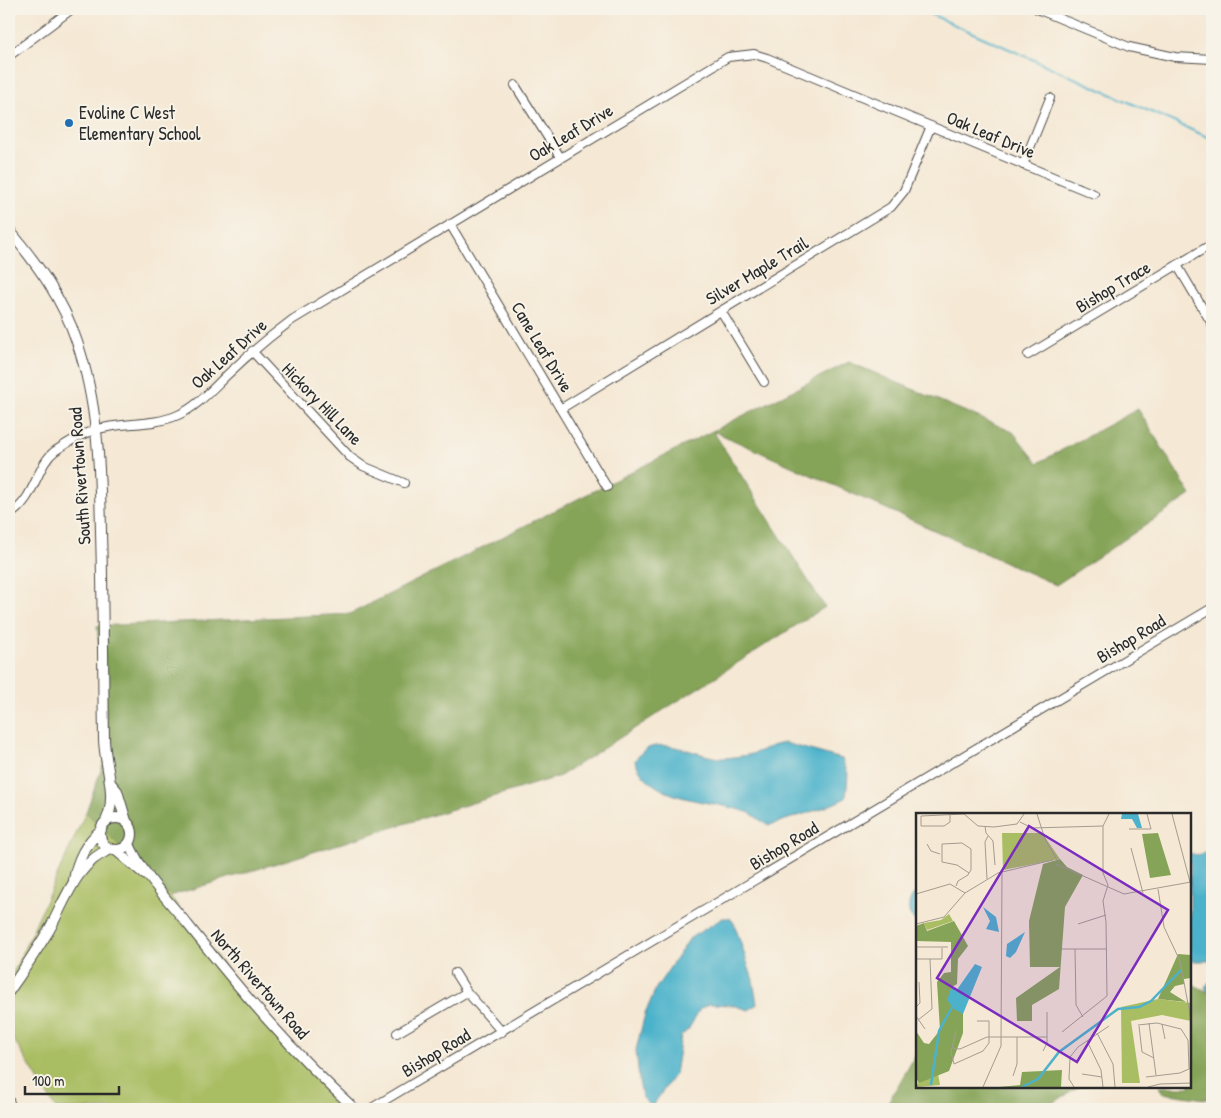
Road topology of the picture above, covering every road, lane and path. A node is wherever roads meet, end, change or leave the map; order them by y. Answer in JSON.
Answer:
{"nodes":[{"id":1,"x":72,"y":9,"type":"edge"},
{"id":2,"x":1037,"y":9,"type":"edge"},
{"id":3,"x":1063,"y":9,"type":"edge"},
{"id":4,"x":1059,"y":18,"type":"junction"},
{"id":5,"x":9,"y":56,"type":"edge"},
{"id":6,"x":1212,"y":59,"type":"edge"},
{"id":7,"x":515,"y":85,"type":"dead end"},
{"id":8,"x":1050,"y":98,"type":"dead end"},
{"id":9,"x":932,"y":126,"type":"junction"},
{"id":10,"x":560,"y":157,"type":"junction"},
{"id":11,"x":1022,"y":164,"type":"junction"},
{"id":12,"x":1094,"y":194,"type":"dead end"},
{"id":13,"x":450,"y":224,"type":"junction"},
{"id":14,"x":9,"y":230,"type":"edge"},
{"id":15,"x":1212,"y":244,"type":"edge"},
{"id":16,"x":1177,"y":265,"type":"junction"},
{"id":17,"x":721,"y":312,"type":"junction"},
{"id":18,"x":1212,"y":324,"type":"edge"},
{"id":19,"x":252,"y":352,"type":"junction"},
{"id":20,"x":1028,"y":355,"type":"dead end"},
{"id":21,"x":764,"y":382,"type":"dead end"},
{"id":22,"x":562,"y":408,"type":"junction"},
{"id":23,"x":96,"y":429,"type":"junction"},
{"id":24,"x":404,"y":483,"type":"dead end"},
{"id":25,"x":607,"y":487,"type":"dead end"},
{"id":26,"x":9,"y":515,"type":"edge"},
{"id":27,"x":1212,"y":608,"type":"edge"},
{"id":28,"x":111,"y":784,"type":"junction"},
{"id":29,"x":126,"y":821,"type":"junction"},
{"id":30,"x":103,"y":825,"type":"junction"},
{"id":31,"x":129,"y":843,"type":"junction"},
{"id":32,"x":113,"y":849,"type":"junction"},
{"id":33,"x":146,"y":875,"type":"junction"},
{"id":34,"x":74,"y":880,"type":"junction"},
{"id":35,"x":455,"y":973,"type":"dead end"},
{"id":36,"x":9,"y":991,"type":"edge"},
{"id":37,"x":467,"y":992,"type":"junction"},
{"id":38,"x":502,"y":1032,"type":"junction"},
{"id":39,"x":397,"y":1033,"type":"dead end"},
{"id":40,"x":9,"y":1100,"type":"edge"},
{"id":41,"x":12,"y":1109,"type":"edge"},
{"id":42,"x":355,"y":1109,"type":"edge"},
{"id":43,"x":370,"y":1109,"type":"edge"}],
"edges":[{"from":1,"to":5,"type":"street"},
{"from":2,"to":4,"type":"street"},
{"from":3,"to":4,"type":"street"},
{"from":4,"to":6,"type":"street"},
{"from":7,"to":10,"type":"street"},
{"from":8,"to":11,"type":"street"},
{"from":9,"to":10,"type":"street","name":"Oak Leaf Drive"},
{"from":9,"to":11,"type":"street","name":"Oak Leaf Drive"},
{"from":9,"to":17,"type":"street","name":"Silver Maple Trail"},
{"from":10,"to":13,"type":"street","name":"Oak Leaf Drive"},
{"from":11,"to":12,"type":"street","name":"Oak Leaf Drive"},
{"from":13,"to":19,"type":"street","name":"Oak Leaf Drive"},
{"from":13,"to":22,"type":"street","name":"Cane Leaf Drive"},
{"from":14,"to":23,"type":"main road","name":"South Rivertown Road"},
{"from":15,"to":16,"type":"street","name":"Bishop Trace"},
{"from":16,"to":18,"type":"street"},
{"from":16,"to":20,"type":"street","name":"Bishop Trace"},
{"from":17,"to":21,"type":"street"},
{"from":17,"to":22,"type":"street","name":"Silver Maple Trail"},
{"from":19,"to":23,"type":"street","name":"Oak Leaf Drive"},
{"from":19,"to":24,"type":"street","name":"Hickory Hill Lane"},
{"from":22,"to":25,"type":"street","name":"Cane Leaf Drive"},
{"from":23,"to":26,"type":"street"},
{"from":23,"to":28,"type":"main road","name":"South Rivertown Road"},
{"from":27,"to":38,"type":"street","name":"Bishop Road"},
{"from":28,"to":29,"type":"main road"},
{"from":28,"to":30,"type":"main road"},
{"from":29,"to":30,"type":"main road"},
{"from":29,"to":31,"type":"main road"},
{"from":30,"to":32,"type":"main road"},
{"from":30,"to":34,"type":"main road"},
{"from":31,"to":32,"type":"main road"},
{"from":31,"to":33,"type":"street","name":"North Rivertown Road"},
{"from":32,"to":33,"type":"street","name":"North Rivertown Road"},
{"from":32,"to":34,"type":"main road"},
{"from":33,"to":42,"type":"street","name":"North Rivertown Road"},
{"from":34,"to":36,"type":"main road"},
{"from":35,"to":37,"type":"street"},
{"from":37,"to":38,"type":"street"},
{"from":37,"to":39,"type":"street"},
{"from":38,"to":43,"type":"street","name":"Bishop Road"},
{"from":40,"to":41,"type":"street"}]}
